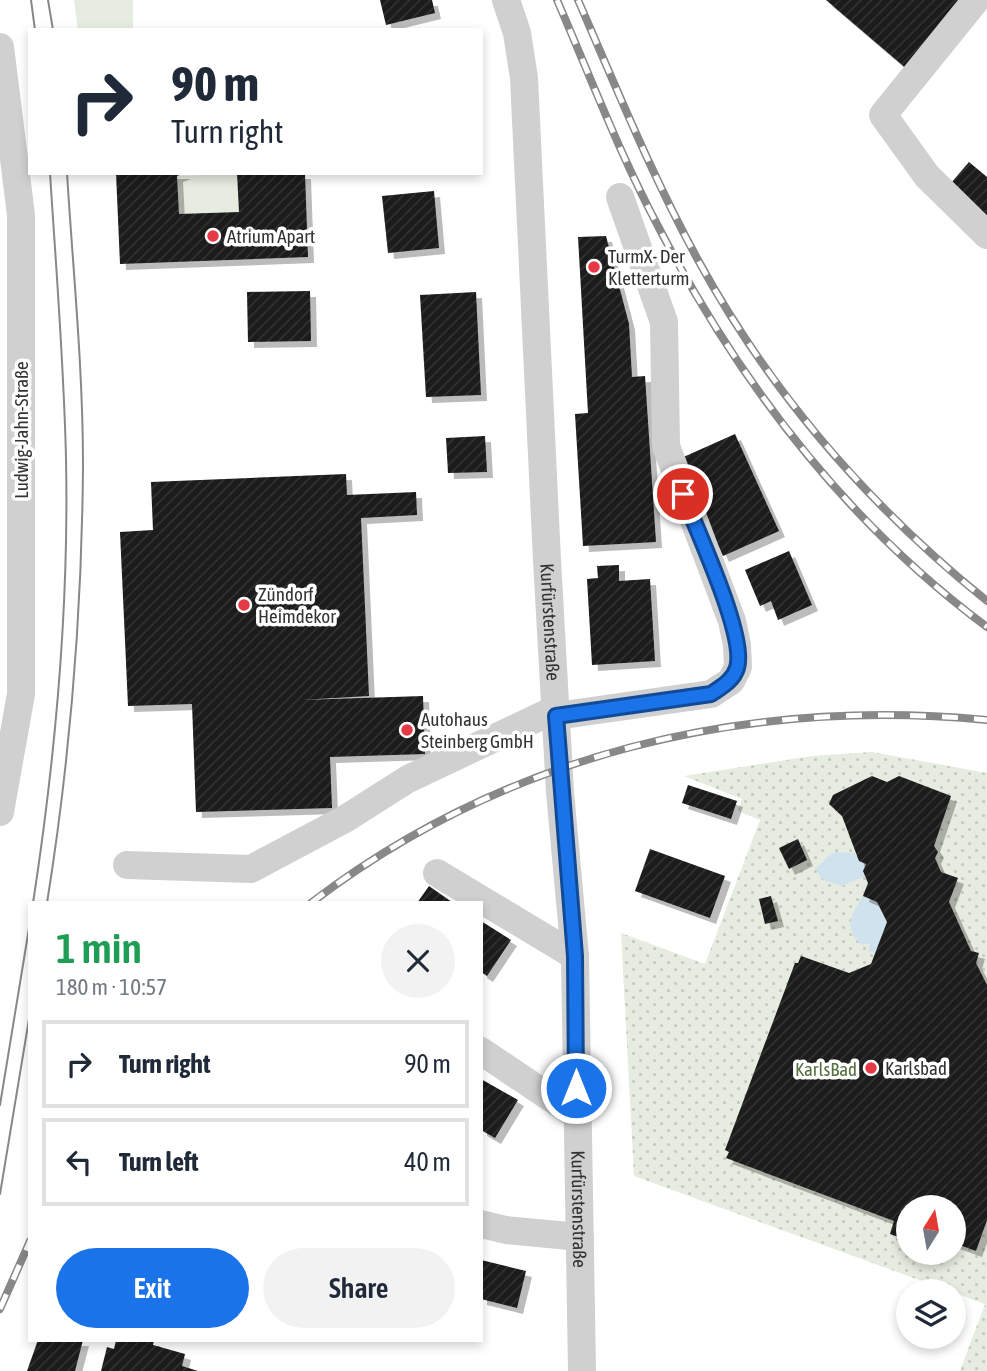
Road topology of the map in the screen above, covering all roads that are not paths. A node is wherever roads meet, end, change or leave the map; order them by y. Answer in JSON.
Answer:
{"nodes":[{"id":1,"x":506,"y":0,"type":"edge"},
{"id":2,"x":976,"y":0,"type":"edge"},
{"id":3,"x":0,"y":47,"type":"edge"},
{"id":4,"x":620,"y":197,"type":"dead end"},
{"id":5,"x":987,"y":235,"type":"edge"},
{"id":6,"x":556,"y":713,"type":"junction"},
{"id":7,"x":0,"y":812,"type":"edge"},
{"id":8,"x":127,"y":865,"type":"dead end"},
{"id":9,"x":437,"y":873,"type":"dead end"},
{"id":10,"x":575,"y":956,"type":"junction"},
{"id":11,"x":483,"y":1052,"type":"edge"},
{"id":12,"x":576,"y":1115,"type":"junction"},
{"id":13,"x":483,"y":1224,"type":"edge"},
{"id":14,"x":580,"y":1237,"type":"junction"},
{"id":15,"x":582,"y":1371,"type":"edge"}],
"edges":[{"from":1,"to":6,"type":"street","name":"Kurfürstenstraße"},
{"from":2,"to":5,"type":"street"},
{"from":3,"to":7,"type":"street","name":"Ludwig-Jahn-Straße"},
{"from":4,"to":6,"type":"street"},
{"from":6,"to":8,"type":"street"},
{"from":6,"to":10,"type":"street","name":"Kurfürstenstraße"},
{"from":9,"to":10,"type":"street"},
{"from":10,"to":12,"type":"street","name":"Kurfürstenstraße"},
{"from":11,"to":12,"type":"street"},
{"from":12,"to":14,"type":"street","name":"Kurfürstenstraße"},
{"from":13,"to":14,"type":"street"},
{"from":14,"to":15,"type":"street","name":"Kurfürstenstraße"}]}
